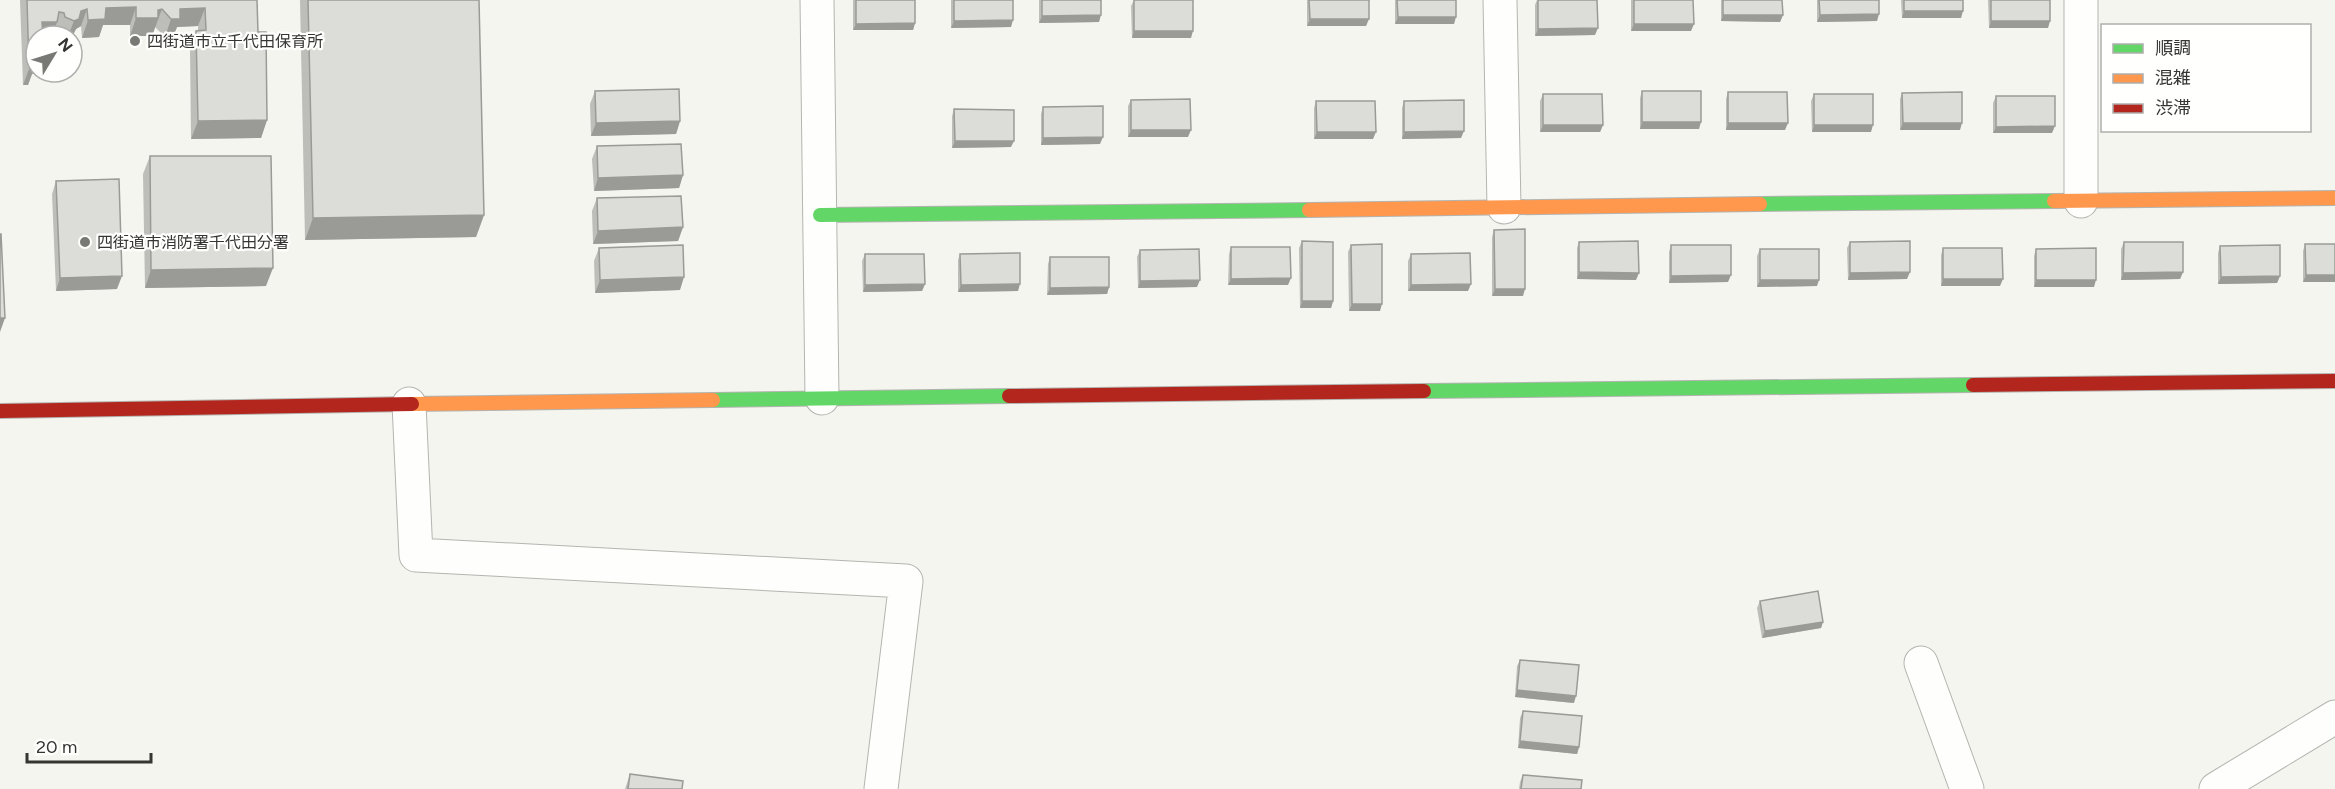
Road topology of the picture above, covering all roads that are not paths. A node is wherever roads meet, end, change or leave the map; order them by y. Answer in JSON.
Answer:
{"nodes":[{"id":1,"x":817,"y":0,"type":"edge"},
{"id":2,"x":1500,"y":0,"type":"edge"},
{"id":3,"x":2081,"y":0,"type":"edge"},
{"id":4,"x":2335,"y":198,"type":"edge"},
{"id":5,"x":2081,"y":201,"type":"junction"},
{"id":6,"x":1504,"y":207,"type":"junction"},
{"id":7,"x":820,"y":215,"type":"junction"},
{"id":8,"x":2335,"y":381,"type":"edge"},
{"id":9,"x":822,"y":398,"type":"junction"},
{"id":10,"x":409,"y":404,"type":"junction"},
{"id":11,"x":0,"y":411,"type":"edge"},
{"id":12,"x":1921,"y":663,"type":"dead end"},
{"id":13,"x":2335,"y":717,"type":"edge"},
{"id":14,"x":881,"y":789,"type":"edge"},
{"id":15,"x":1967,"y":789,"type":"edge"},
{"id":16,"x":2216,"y":789,"type":"edge"}],
"edges":[{"from":1,"to":7,"type":"street"},
{"from":2,"to":6,"type":"street"},
{"from":3,"to":5,"type":"street"},
{"from":4,"to":5,"type":"street"},
{"from":5,"to":6,"type":"street"},
{"from":6,"to":7,"type":"street"},
{"from":7,"to":9,"type":"street"},
{"from":8,"to":9,"type":"street"},
{"from":9,"to":10,"type":"street"},
{"from":10,"to":11,"type":"street"},
{"from":10,"to":14,"type":"street"},
{"from":12,"to":15,"type":"street"},
{"from":13,"to":16,"type":"street"}]}
